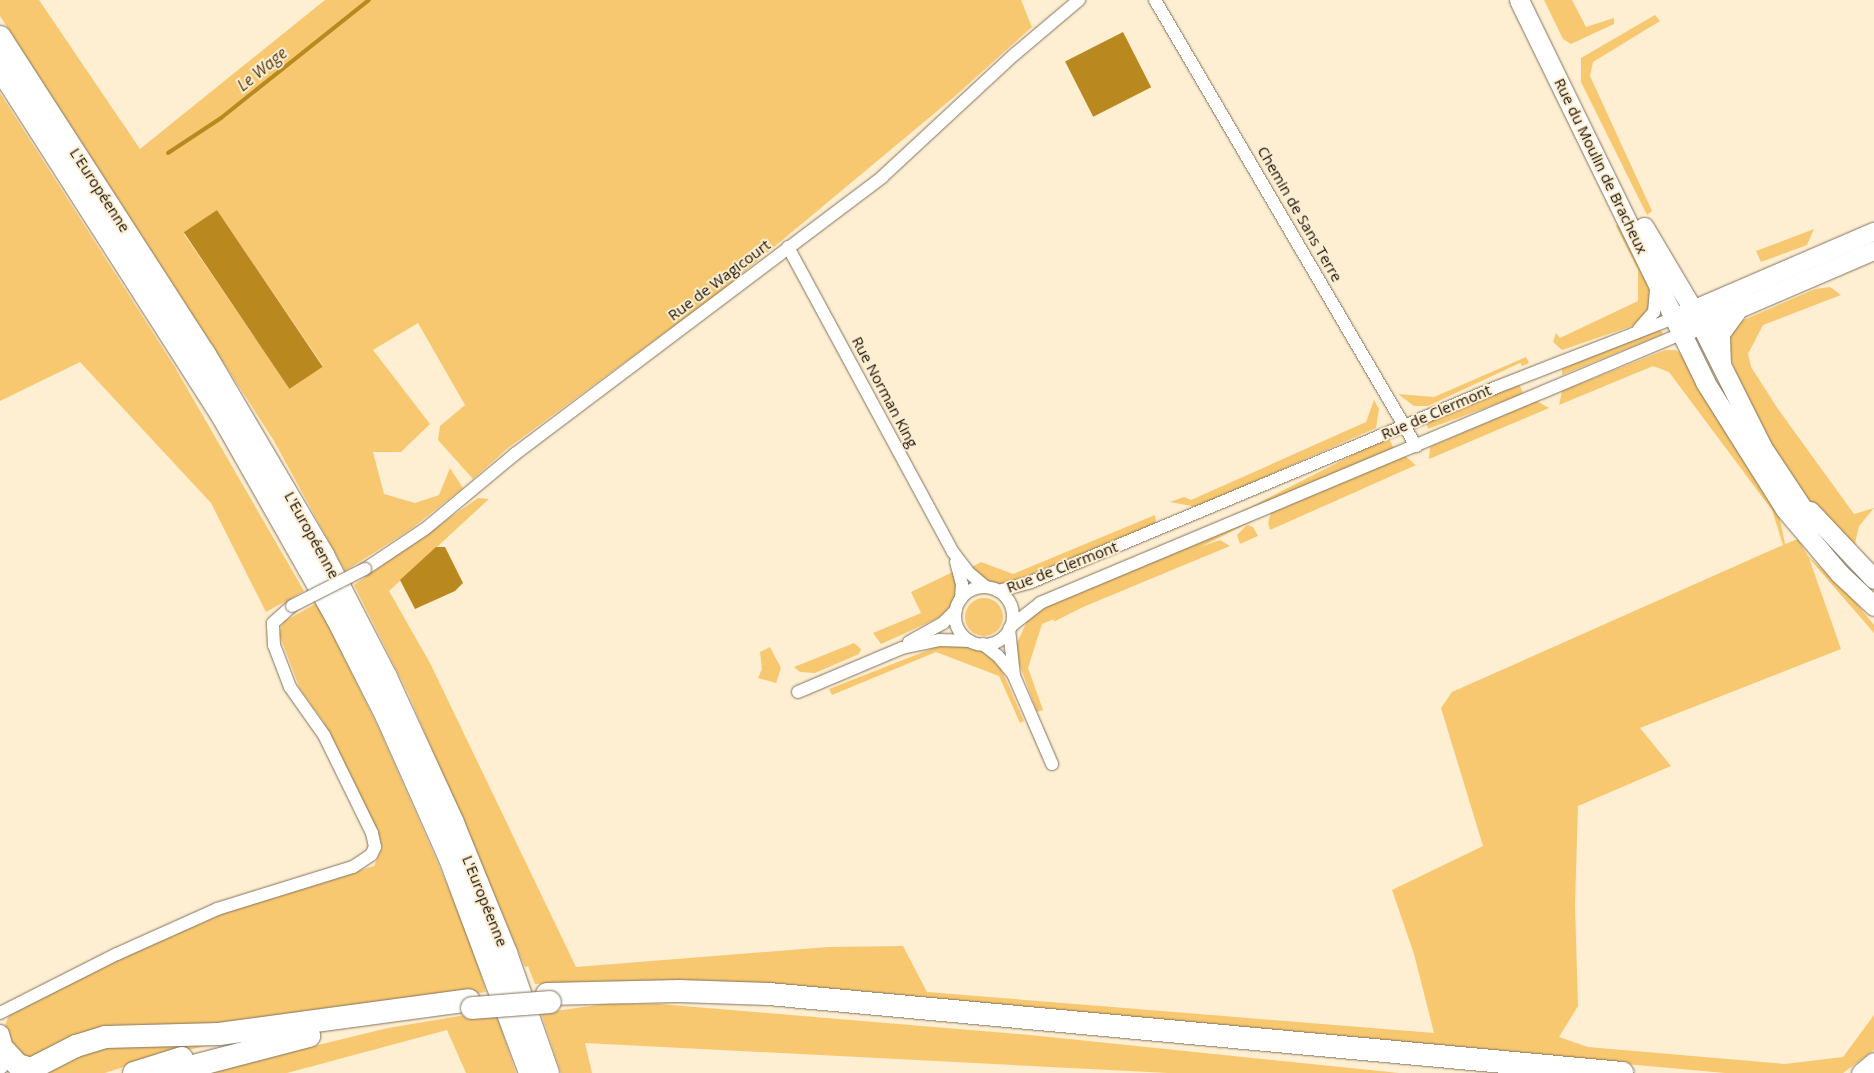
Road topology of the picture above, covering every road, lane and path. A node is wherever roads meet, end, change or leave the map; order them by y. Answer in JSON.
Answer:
{"nodes":[{"id":1,"x":1079,"y":0,"type":"edge"},
{"id":2,"x":1155,"y":0,"type":"edge"},
{"id":3,"x":1519,"y":0,"type":"edge"},
{"id":4,"x":1532,"y":0,"type":"edge"},
{"id":5,"x":0,"y":37,"type":"edge"},
{"id":6,"x":0,"y":68,"type":"edge"},
{"id":7,"x":1874,"y":232,"type":"edge"},
{"id":8,"x":788,"y":247,"type":"junction"},
{"id":9,"x":1874,"y":251,"type":"edge"},
{"id":10,"x":1652,"y":269,"type":"junction"},
{"id":11,"x":1692,"y":307,"type":"junction"},
{"id":12,"x":1740,"y":309,"type":"junction"},
{"id":13,"x":1678,"y":326,"type":"junction"},
{"id":14,"x":1701,"y":326,"type":"junction"},
{"id":15,"x":1630,"y":334,"type":"junction"},
{"id":16,"x":1541,"y":369,"type":"junction"},
{"id":17,"x":1724,"y":370,"type":"junction"},
{"id":18,"x":1546,"y":391,"type":"junction"},
{"id":19,"x":1404,"y":425,"type":"junction"},
{"id":20,"x":1416,"y":446,"type":"junction"},
{"id":21,"x":1781,"y":479,"type":"junction"},
{"id":22,"x":953,"y":552,"type":"junction"},
{"id":23,"x":1839,"y":574,"type":"junction"},
{"id":24,"x":1874,"y":579,"type":"edge"},
{"id":25,"x":992,"y":589,"type":"junction"},
{"id":26,"x":1874,"y":592,"type":"edge"},
{"id":27,"x":959,"y":604,"type":"junction"},
{"id":28,"x":1874,"y":606,"type":"edge"},
{"id":29,"x":1874,"y":614,"type":"edge"},
{"id":30,"x":1010,"y":627,"type":"junction"},
{"id":31,"x":970,"y":641,"type":"junction"},
{"id":32,"x":983,"y":644,"type":"junction"},
{"id":33,"x":890,"y":652,"type":"junction"},
{"id":34,"x":1014,"y":676,"type":"junction"},
{"id":35,"x":798,"y":692,"type":"dead end"},
{"id":36,"x":1052,"y":764,"type":"dead end"},
{"id":37,"x":549,"y":998,"type":"junction"},
{"id":38,"x":471,"y":1004,"type":"junction"},
{"id":39,"x":0,"y":1014,"type":"edge"},
{"id":40,"x":358,"y":1016,"type":"junction"},
{"id":41,"x":2,"y":1050,"type":"edge"},
{"id":42,"x":1874,"y":1062,"type":"edge"},
{"id":43,"x":134,"y":1073,"type":"edge"},
{"id":44,"x":168,"y":1073,"type":"edge"},
{"id":45,"x":530,"y":1073,"type":"edge"},
{"id":46,"x":548,"y":1073,"type":"edge"},
{"id":47,"x":1462,"y":1073,"type":"edge"},
{"id":48,"x":1622,"y":1073,"type":"edge"},
{"id":49,"x":1861,"y":1073,"type":"edge"}],
"edges":[{"from":1,"to":8,"type":"street","name":"Rue de Wagicourt"},
{"from":2,"to":19,"type":"street","name":"Chemin de Sans Terre"},
{"from":3,"to":10,"type":"main road","name":"Rue du Moulin de Bracheux"},
{"from":4,"to":11,"type":"main road","name":"Rue du Moulin de Bracheux"},
{"from":5,"to":46,"type":"highway","name":"L'Européenne"},
{"from":6,"to":45,"type":"highway","name":"L'Européenne"},
{"from":7,"to":11,"type":"main road","name":"Rue de Clermont"},
{"from":8,"to":22,"type":"street","name":"Rue Norman King"},
{"from":8,"to":39,"type":"street","name":"Rue de Wagicourt","bridge":true},
{"from":9,"to":12,"type":"main road","name":"Rue de Clermont"},
{"from":10,"to":13,"type":"main road","name":"Rue du Moulin de Bracheux"},
{"from":10,"to":15,"type":"street"},
{"from":11,"to":13,"type":"main road","name":"Rue de Clermont"},
{"from":11,"to":14,"type":"main road","name":"Rue du Moulin de Bracheux"},
{"from":12,"to":14,"type":"main road","name":"Rue de Clermont"},
{"from":12,"to":17,"type":"main road"},
{"from":13,"to":14,"type":"main road","name":"Rue de Clermont"},
{"from":13,"to":15,"type":"street","name":"Rue de Clermont"},
{"from":13,"to":18,"type":"street","name":"Rue de Clermont"},
{"from":13,"to":23,"type":"main road","name":"Rue du Moulin de Bracheux"},
{"from":14,"to":17,"type":"main road","name":"Rue du Moulin de Bracheux"},
{"from":15,"to":16,"type":"street","name":"Rue de Clermont"},
{"from":16,"to":18,"type":"street"},
{"from":16,"to":19,"type":"street","name":"Rue de Clermont"},
{"from":17,"to":21,"type":"main road","name":"Rue du Moulin de Bracheux"},
{"from":18,"to":20,"type":"street","name":"Rue de Clermont"},
{"from":19,"to":20,"type":"street","name":"Chemin de Sans Terre"},
{"from":19,"to":25,"type":"street","name":"Rue de Clermont"},
{"from":20,"to":30,"type":"street","name":"Rue de Clermont"},
{"from":21,"to":24,"type":"main road"},
{"from":21,"to":26,"type":"main road"},
{"from":22,"to":25,"type":"street","name":"Rue Norman King"},
{"from":22,"to":27,"type":"street","name":"Rue Norman King"},
{"from":23,"to":28,"type":"main road"},
{"from":23,"to":29,"type":"main road"},
{"from":25,"to":27,"type":"street"},
{"from":25,"to":30,"type":"street"},
{"from":27,"to":31,"type":"street"},
{"from":27,"to":33,"type":"street"},
{"from":30,"to":32,"type":"street"},
{"from":30,"to":34,"type":"street"},
{"from":31,"to":32,"type":"street"},
{"from":31,"to":33,"type":"street"},
{"from":32,"to":34,"type":"street"},
{"from":33,"to":35,"type":"street"},
{"from":34,"to":36,"type":"street"},
{"from":37,"to":38,"type":"highway"},
{"from":37,"to":47,"type":"highway"},
{"from":37,"to":48,"type":"highway"},
{"from":38,"to":40,"type":"highway"},
{"from":38,"to":44,"type":"highway"},
{"from":40,"to":41,"type":"highway"},
{"from":40,"to":43,"type":"highway"},
{"from":42,"to":49,"type":"main road"}]}
